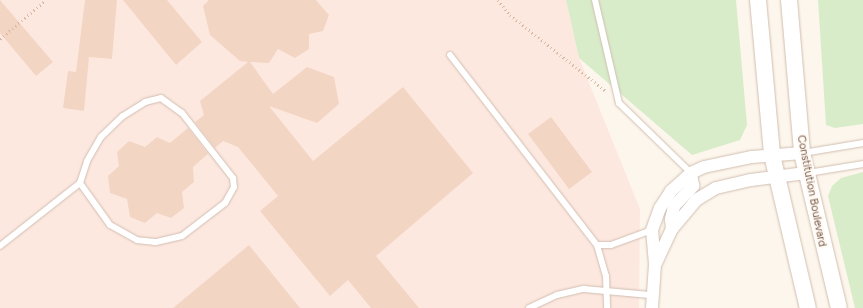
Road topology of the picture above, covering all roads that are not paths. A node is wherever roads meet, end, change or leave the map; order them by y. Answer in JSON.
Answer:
{"nodes":[{"id":1,"x":595,"y":0,"type":"edge"},
{"id":2,"x":758,"y":0,"type":"edge"},
{"id":3,"x":789,"y":0,"type":"edge"},
{"id":4,"x":450,"y":55,"type":"dead end"},
{"id":5,"x":863,"y":143,"type":"edge"},
{"id":6,"x":802,"y":153,"type":"junction"},
{"id":7,"x":772,"y":155,"type":"junction"},
{"id":8,"x":863,"y":164,"type":"edge"},
{"id":9,"x":691,"y":173,"type":"junction"},
{"id":10,"x":806,"y":173,"type":"junction"},
{"id":11,"x":776,"y":177,"type":"junction"},
{"id":12,"x":80,"y":183,"type":"junction"},
{"id":13,"x":672,"y":229,"type":"junction"},
{"id":14,"x":652,"y":230,"type":"junction"},
{"id":15,"x":597,"y":244,"type":"junction"},
{"id":16,"x":0,"y":246,"type":"edge"},
{"id":17,"x":655,"y":264,"type":"junction"},
{"id":18,"x":607,"y":290,"type":"junction"},
{"id":19,"x":650,"y":295,"type":"junction"},
{"id":20,"x":530,"y":308,"type":"edge"},
{"id":21,"x":607,"y":308,"type":"edge"},
{"id":22,"x":652,"y":308,"type":"edge"},
{"id":23,"x":808,"y":308,"type":"edge"},
{"id":24,"x":839,"y":308,"type":"edge"}],
"edges":[{"from":1,"to":9,"type":"lane"},
{"from":2,"to":7,"type":"main road"},
{"from":3,"to":6,"type":"main road","name":"Constitution Boulevard"},
{"from":4,"to":15,"type":"lane"},
{"from":5,"to":6,"type":"lane"},
{"from":6,"to":7,"type":"street"},
{"from":6,"to":10,"type":"main road","name":"Constitution Boulevard"},
{"from":7,"to":9,"type":"street"},
{"from":7,"to":11,"type":"main road"},
{"from":8,"to":10,"type":"lane"},
{"from":9,"to":13,"type":"street"},
{"from":9,"to":14,"type":"street"},
{"from":10,"to":11,"type":"street"},
{"from":10,"to":24,"type":"main road","name":"Constitution Boulevard"},
{"from":11,"to":13,"type":"street"},
{"from":11,"to":23,"type":"main road"},
{"from":12,"to":12,"type":"lane"},
{"from":12,"to":16,"type":"lane"},
{"from":13,"to":17,"type":"street"},
{"from":14,"to":15,"type":"lane"},
{"from":14,"to":17,"type":"street"},
{"from":15,"to":18,"type":"lane"},
{"from":17,"to":19,"type":"street"},
{"from":18,"to":19,"type":"lane"},
{"from":18,"to":20,"type":"lane"},
{"from":18,"to":21,"type":"lane"},
{"from":19,"to":22,"type":"street"}]}
